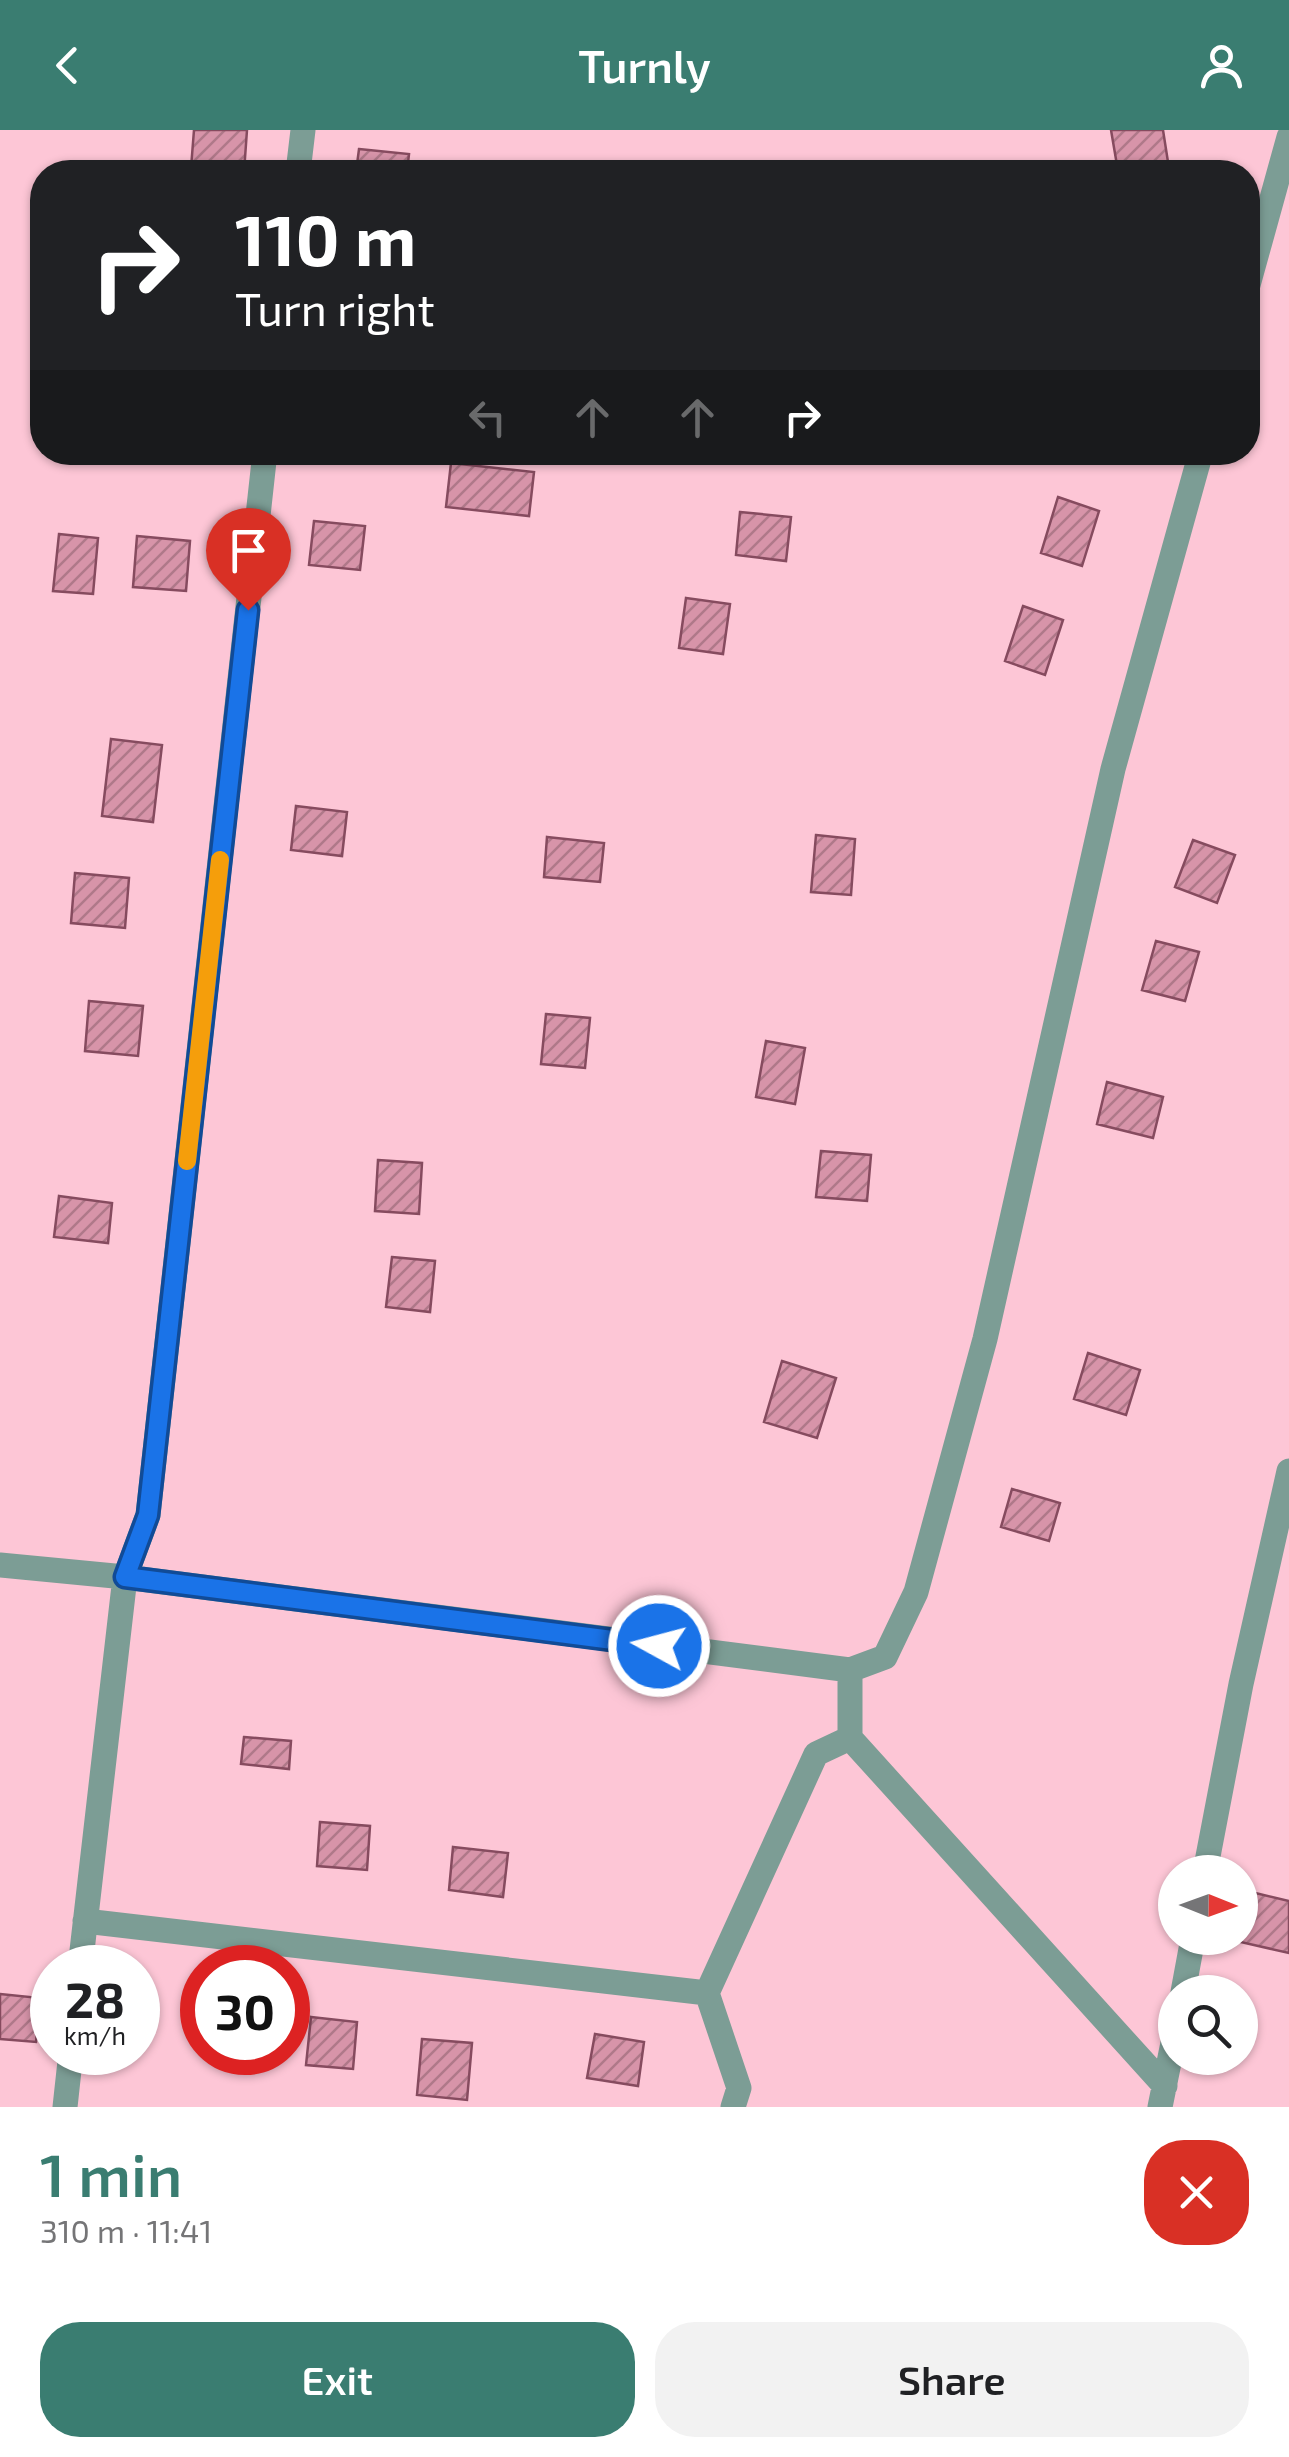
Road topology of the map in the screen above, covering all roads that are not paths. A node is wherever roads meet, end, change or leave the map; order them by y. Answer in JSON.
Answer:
{"nodes":[{"id":1,"x":303,"y":130,"type":"edge"},
{"id":2,"x":1289,"y":136,"type":"edge"},
{"id":3,"x":299,"y":160,"type":"edge"},
{"id":4,"x":1260,"y":241,"type":"edge"},
{"id":5,"x":264,"y":465,"type":"edge"},
{"id":6,"x":1197,"y":465,"type":"edge"},
{"id":7,"x":1289,"y":1471,"type":"edge"},
{"id":8,"x":0,"y":1565,"type":"edge"},
{"id":9,"x":125,"y":1577,"type":"junction"},
{"id":10,"x":850,"y":1670,"type":"junction"},
{"id":11,"x":850,"y":1738,"type":"junction"},
{"id":12,"x":1208,"y":1855,"type":"edge"},
{"id":13,"x":85,"y":1922,"type":"junction"},
{"id":14,"x":82,"y":1945,"type":"edge"},
{"id":15,"x":708,"y":1993,"type":"junction"},
{"id":16,"x":69,"y":2075,"type":"edge"},
{"id":17,"x":1162,"y":2096,"type":"edge"},
{"id":18,"x":66,"y":2107,"type":"edge"},
{"id":19,"x":733,"y":2107,"type":"edge"}],
"edges":[{"from":1,"to":3,"type":"street"},
{"from":2,"to":4,"type":"street"},
{"from":5,"to":9,"type":"street"},
{"from":6,"to":10,"type":"street"},
{"from":7,"to":12,"type":"street"},
{"from":8,"to":9,"type":"street"},
{"from":9,"to":10,"type":"street"},
{"from":9,"to":13,"type":"street"},
{"from":10,"to":11,"type":"street"},
{"from":11,"to":15,"type":"street"},
{"from":11,"to":17,"type":"street"},
{"from":13,"to":14,"type":"street"},
{"from":13,"to":15,"type":"street"},
{"from":15,"to":19,"type":"street"},
{"from":16,"to":18,"type":"street"}]}
